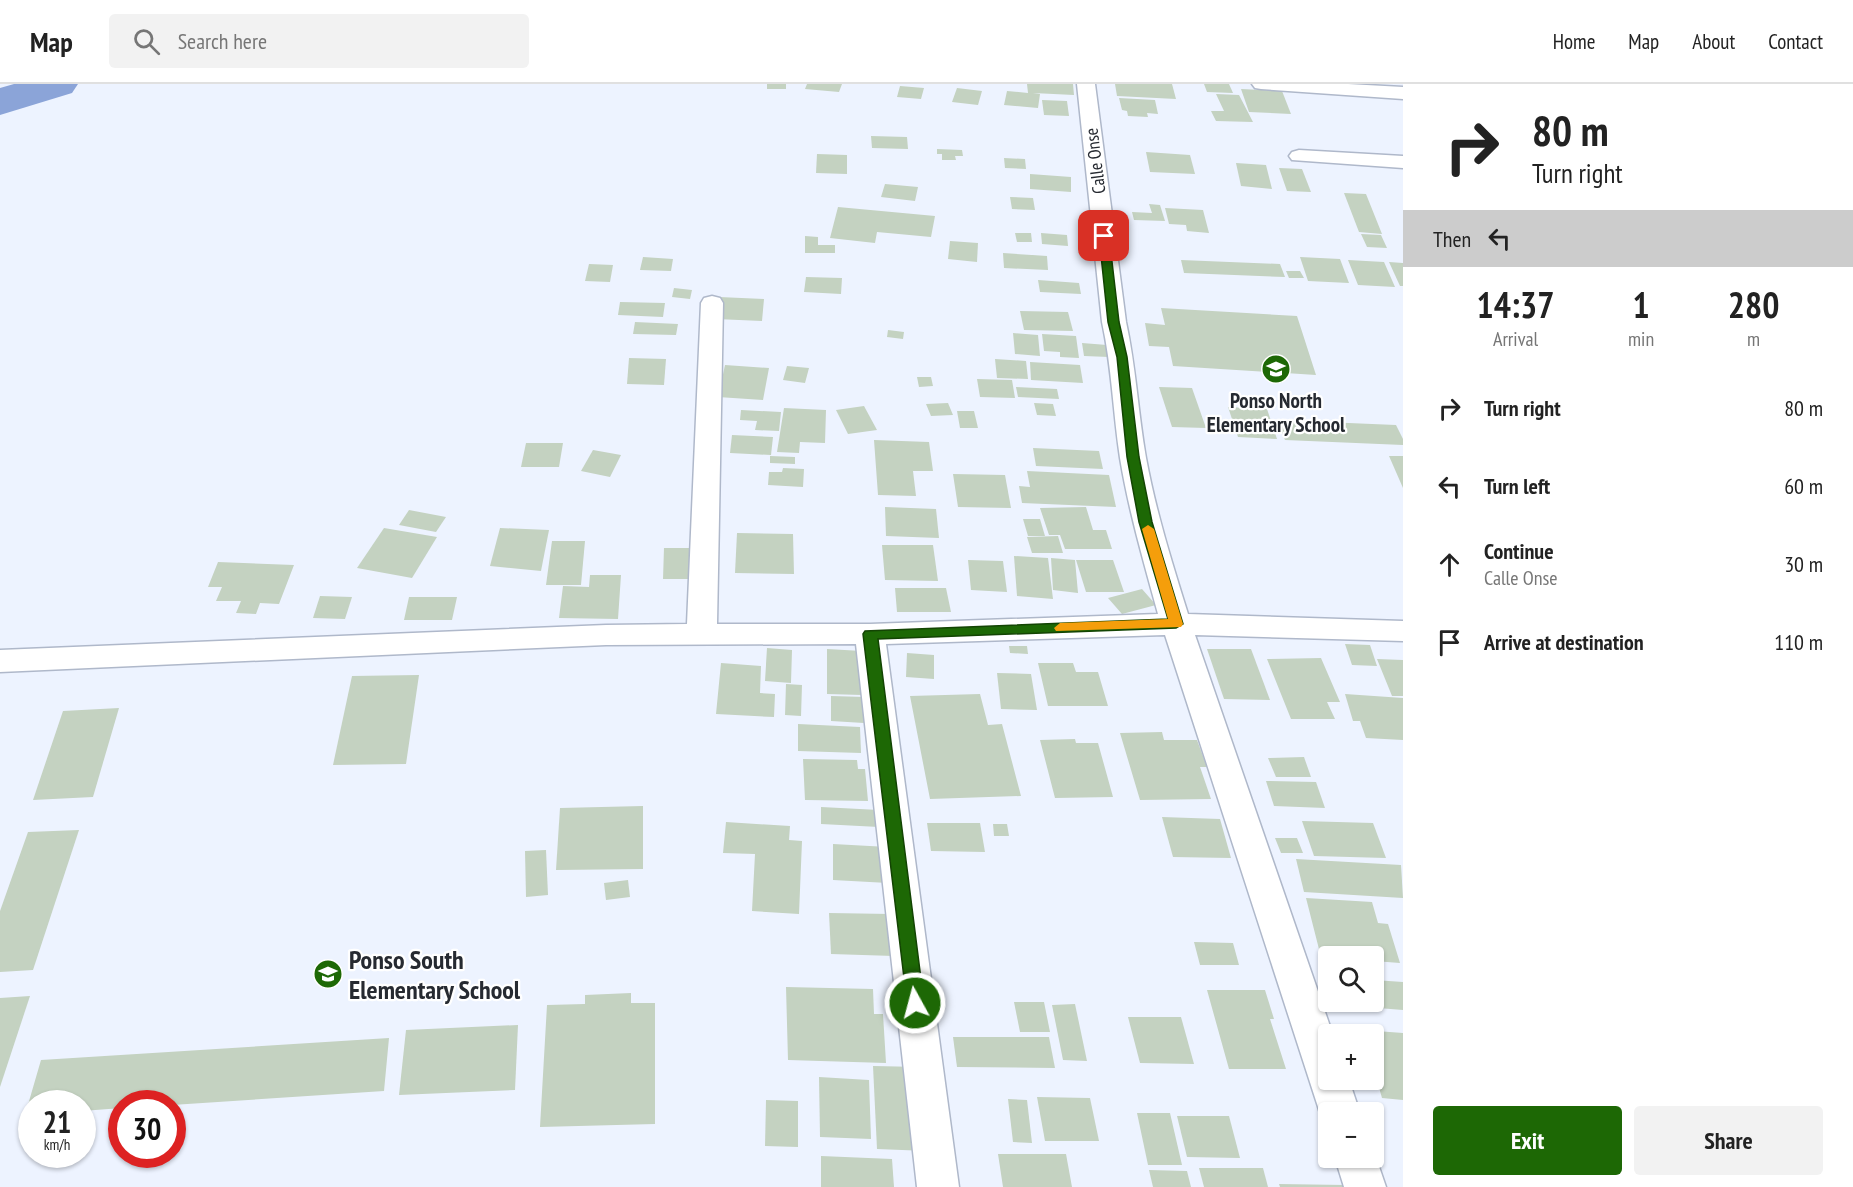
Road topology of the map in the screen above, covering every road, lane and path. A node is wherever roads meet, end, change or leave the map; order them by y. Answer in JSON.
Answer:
{"nodes":[{"id":1,"x":1086,"y":84,"type":"edge"},
{"id":2,"x":1261,"y":84,"type":"edge"},
{"id":3,"x":1332,"y":86,"type":"edge"},
{"id":4,"x":1403,"y":93,"type":"edge"},
{"id":5,"x":1299,"y":156,"type":"dead end"},
{"id":6,"x":1403,"y":162,"type":"edge"},
{"id":7,"x":712,"y":303,"type":"dead end"},
{"id":8,"x":1176,"y":624,"type":"junction"},
{"id":9,"x":1403,"y":631,"type":"edge"},
{"id":10,"x":870,"y":634,"type":"junction"},
{"id":11,"x":702,"y":635,"type":"junction"},
{"id":12,"x":0,"y":661,"type":"edge"},
{"id":13,"x":1318,"y":1046,"type":"edge"},
{"id":14,"x":1359,"y":1168,"type":"edge"},
{"id":15,"x":938,"y":1187,"type":"edge"},
{"id":16,"x":1365,"y":1187,"type":"edge"}],
"edges":[{"from":1,"to":8,"type":"street","name":"Calle Onse"},
{"from":2,"to":3,"type":"street"},
{"from":3,"to":4,"type":"street"},
{"from":5,"to":6,"type":"street"},
{"from":7,"to":11,"type":"street"},
{"from":8,"to":9,"type":"street"},
{"from":8,"to":10,"type":"street"},
{"from":8,"to":13,"type":"street","name":"Calle Onse"},
{"from":10,"to":11,"type":"street"},
{"from":10,"to":15,"type":"street"},
{"from":11,"to":12,"type":"street"},
{"from":14,"to":16,"type":"street"}]}
